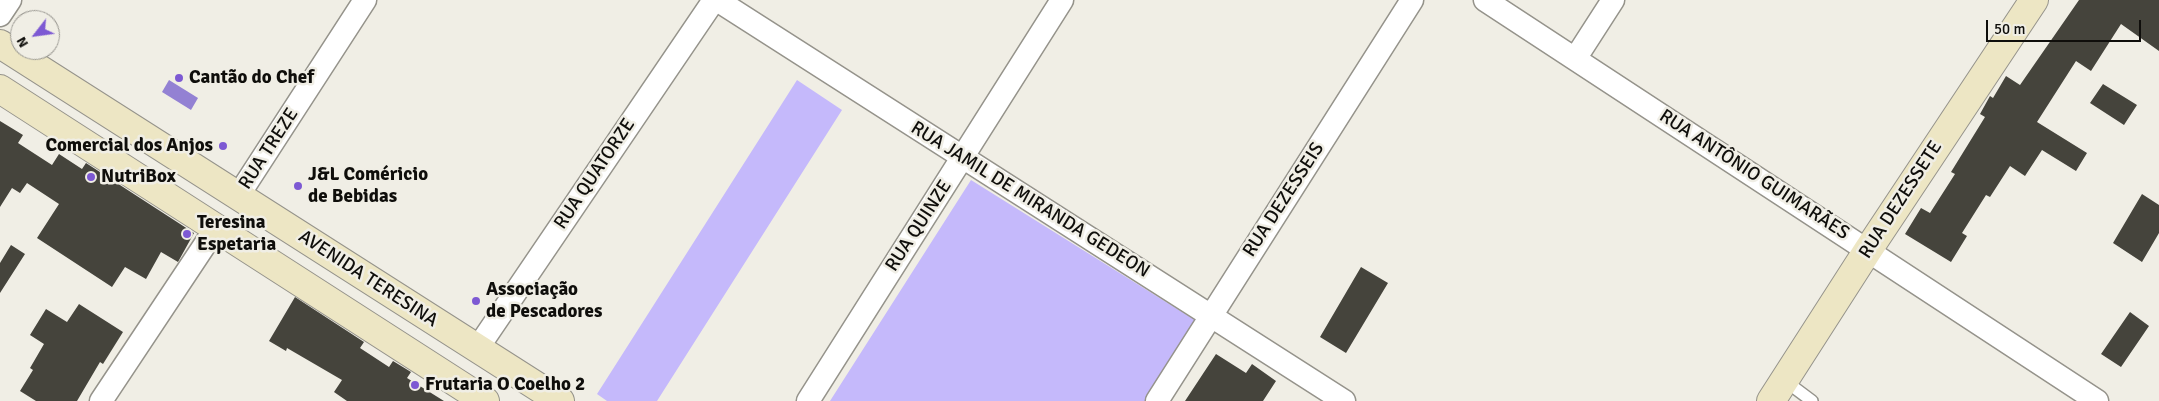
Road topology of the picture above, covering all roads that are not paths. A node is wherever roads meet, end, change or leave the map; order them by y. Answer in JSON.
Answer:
{"nodes":[{"id":1,"x":10,"y":0,"type":"edge"},
{"id":2,"x":365,"y":0,"type":"edge"},
{"id":3,"x":715,"y":0,"type":"edge"},
{"id":4,"x":1062,"y":0,"type":"edge"},
{"id":5,"x":1412,"y":0,"type":"edge"},
{"id":6,"x":1486,"y":0,"type":"edge"},
{"id":7,"x":1613,"y":0,"type":"edge"},
{"id":8,"x":2034,"y":0,"type":"edge"},
{"id":9,"x":0,"y":15,"type":"edge"},
{"id":10,"x":0,"y":44,"type":"edge"},
{"id":11,"x":1575,"y":58,"type":"junction"},
{"id":12,"x":0,"y":89,"type":"edge"},
{"id":13,"x":963,"y":157,"type":"junction"},
{"id":14,"x":238,"y":196,"type":"junction"},
{"id":15,"x":216,"y":228,"type":"junction"},
{"id":16,"x":1868,"y":250,"type":"junction"},
{"id":17,"x":1211,"y":315,"type":"junction"},
{"id":18,"x":477,"y":349,"type":"junction"},
{"id":19,"x":1778,"y":390,"type":"edge"},
{"id":20,"x":468,"y":397,"type":"edge"},
{"id":21,"x":101,"y":401,"type":"edge"},
{"id":22,"x":560,"y":401,"type":"edge"},
{"id":23,"x":808,"y":401,"type":"edge"},
{"id":24,"x":1157,"y":401,"type":"edge"},
{"id":25,"x":1344,"y":401,"type":"edge"},
{"id":26,"x":1812,"y":401,"type":"edge"},
{"id":27,"x":2097,"y":401,"type":"edge"}],
"edges":[{"from":1,"to":9,"type":"street"},
{"from":2,"to":14,"type":"street","name":"RUA TREZE"},
{"from":3,"to":13,"type":"street","name":"RUA JAMIL DE MIRANDA GEDEON"},
{"from":3,"to":18,"type":"street","name":"RUA QUATORZE"},
{"from":4,"to":13,"type":"street","name":"RUA QUINZE"},
{"from":5,"to":17,"type":"street","name":"RUA DEZESSEIS"},
{"from":6,"to":11,"type":"street","name":"RUA ANTÔNIO GUIMARÃES"},
{"from":7,"to":11,"type":"street"},
{"from":8,"to":16,"type":"main road","name":"RUA DEZESSETE"},
{"from":10,"to":14,"type":"main road","name":"AVENIDA TERESINA"},
{"from":11,"to":16,"type":"street","name":"RUA ANTÔNIO GUIMARÃES"},
{"from":12,"to":15,"type":"main road","name":"AVENIDA TERESINA"},
{"from":13,"to":17,"type":"street","name":"RUA JAMIL DE MIRANDA GEDEON"},
{"from":13,"to":23,"type":"street","name":"RUA QUINZE"},
{"from":14,"to":18,"type":"main road","name":"AVENIDA TERESINA"},
{"from":15,"to":20,"type":"main road","name":"AVENIDA TERESINA"},
{"from":15,"to":21,"type":"street"},
{"from":16,"to":19,"type":"main road","name":"RUA DEZESSETE"},
{"from":16,"to":27,"type":"street","name":"RUA ANTÔNIO GUIMARÃES"},
{"from":17,"to":24,"type":"street","name":"RUA DEZESSEIS"},
{"from":17,"to":25,"type":"street","name":"RUA JAMIL DE MIRANDA GEDEON"},
{"from":18,"to":22,"type":"main road","name":"AVENIDA TERESINA"},
{"from":19,"to":26,"type":"lane"}]}
